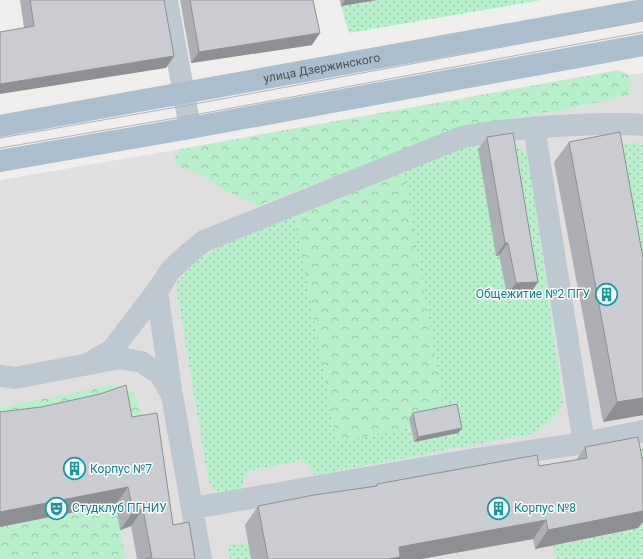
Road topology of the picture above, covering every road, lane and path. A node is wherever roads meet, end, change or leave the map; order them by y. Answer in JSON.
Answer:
{"nodes":[{"id":1,"x":167,"y":0,"type":"edge"},
{"id":2,"x":643,"y":10,"type":"edge"},
{"id":3,"x":643,"y":45,"type":"edge"},
{"id":4,"x":184,"y":94,"type":"junction"},
{"id":5,"x":643,"y":125,"type":"edge"},
{"id":6,"x":0,"y":126,"type":"edge"},
{"id":7,"x":534,"y":127,"type":"junction"},
{"id":8,"x":190,"y":128,"type":"junction"},
{"id":9,"x":0,"y":160,"type":"edge"},
{"id":10,"x":157,"y":291,"type":"junction"},
{"id":11,"x":87,"y":364,"type":"junction"},
{"id":12,"x":5,"y":381,"type":"edge"},
{"id":13,"x":172,"y":395,"type":"junction"},
{"id":14,"x":643,"y":431,"type":"edge"},
{"id":15,"x":584,"y":442,"type":"junction"},
{"id":16,"x":193,"y":508,"type":"junction"},
{"id":17,"x":201,"y":559,"type":"edge"}],
"edges":[{"from":1,"to":4,"type":"lane"},
{"from":2,"to":4,"type":"main road","name":"улица Дзержинского"},
{"from":3,"to":8,"type":"main road"},
{"from":4,"to":6,"type":"main road","name":"улица Дзержинского"},
{"from":4,"to":8,"type":"lane"},
{"from":5,"to":7,"type":"lane"},
{"from":7,"to":10,"type":"lane"},
{"from":7,"to":15,"type":"lane"},
{"from":8,"to":9,"type":"main road"},
{"from":10,"to":11,"type":"lane"},
{"from":10,"to":13,"type":"lane"},
{"from":11,"to":12,"type":"lane"},
{"from":11,"to":13,"type":"lane"},
{"from":13,"to":16,"type":"lane"},
{"from":14,"to":15,"type":"lane"},
{"from":15,"to":16,"type":"lane"},
{"from":16,"to":17,"type":"lane"}]}
